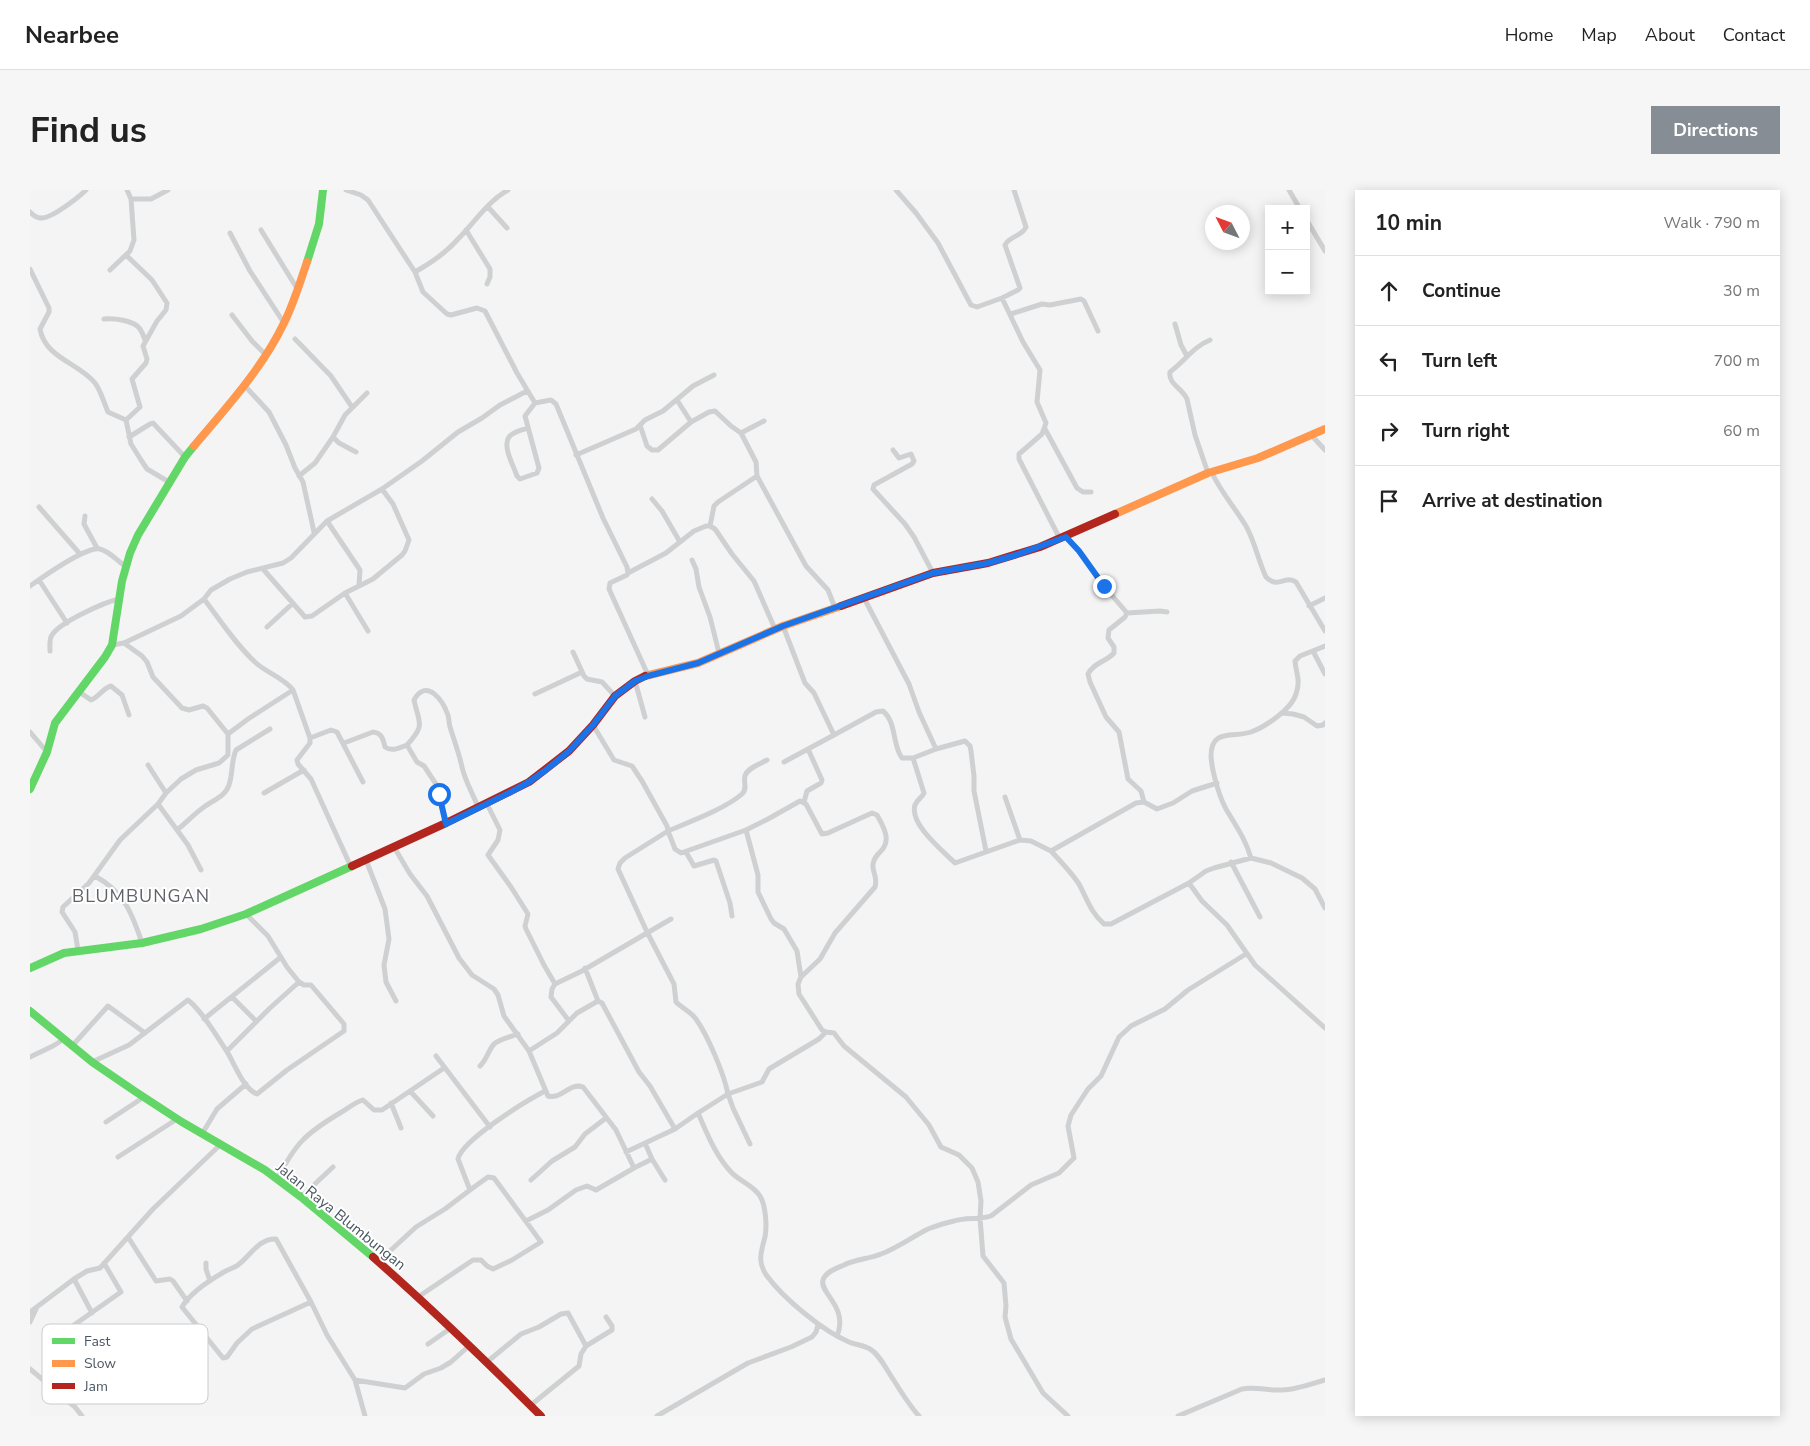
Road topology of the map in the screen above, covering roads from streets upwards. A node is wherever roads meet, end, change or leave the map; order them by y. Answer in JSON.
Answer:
{"nodes":[{"id":1,"x":86,"y":190,"type":"edge"},
{"id":2,"x":127,"y":190,"type":"edge"},
{"id":3,"x":168,"y":190,"type":"edge"},
{"id":4,"x":323,"y":190,"type":"edge"},
{"id":5,"x":346,"y":190,"type":"edge"},
{"id":6,"x":508,"y":190,"type":"edge"},
{"id":7,"x":896,"y":190,"type":"edge"},
{"id":8,"x":1014,"y":190,"type":"edge"},
{"id":9,"x":1289,"y":190,"type":"edge"},
{"id":10,"x":131,"y":199,"type":"junction"},
{"id":11,"x":1298,"y":205,"type":"edge"},
{"id":12,"x":488,"y":207,"type":"junction"},
{"id":13,"x":30,"y":212,"type":"edge"},
{"id":14,"x":1310,"y":226,"type":"edge"},
{"id":15,"x":507,"y":228,"type":"dead end"},
{"id":16,"x":261,"y":230,"type":"dead end"},
{"id":17,"x":466,"y":230,"type":"junction"},
{"id":18,"x":230,"y":233,"type":"dead end"},
{"id":19,"x":1325,"y":251,"type":"edge"},
{"id":20,"x":126,"y":256,"type":"junction"},
{"id":21,"x":30,"y":269,"type":"edge"},
{"id":22,"x":110,"y":270,"type":"dead end"},
{"id":23,"x":415,"y":272,"type":"junction"},
{"id":24,"x":36,"y":281,"type":"junction"},
{"id":25,"x":30,"y":284,"type":"edge"},
{"id":26,"x":487,"y":284,"type":"dead end"},
{"id":27,"x":298,"y":290,"type":"junction"},
{"id":28,"x":1002,"y":298,"type":"junction"},
{"id":29,"x":1011,"y":314,"type":"junction"},
{"id":30,"x":232,"y":316,"type":"dead end"},
{"id":31,"x":104,"y":319,"type":"dead end"},
{"id":32,"x":284,"y":323,"type":"junction"},
{"id":33,"x":1175,"y":324,"type":"dead end"},
{"id":34,"x":1098,"y":331,"type":"dead end"},
{"id":35,"x":145,"y":340,"type":"junction"},
{"id":36,"x":294,"y":340,"type":"dead end"},
{"id":37,"x":1210,"y":340,"type":"dead end"},
{"id":38,"x":265,"y":354,"type":"junction"},
{"id":39,"x":1187,"y":356,"type":"junction"},
{"id":40,"x":714,"y":375,"type":"dead end"},
{"id":41,"x":244,"y":385,"type":"junction"},
{"id":42,"x":527,"y":391,"type":"junction"},
{"id":43,"x":367,"y":393,"type":"dead end"},
{"id":44,"x":677,"y":400,"type":"junction"},
{"id":45,"x":535,"y":403,"type":"junction"},
{"id":46,"x":352,"y":407,"type":"junction"},
{"id":47,"x":126,"y":420,"type":"junction"},
{"id":48,"x":764,"y":421,"type":"dead end"},
{"id":49,"x":691,"y":422,"type":"junction"},
{"id":50,"x":640,"y":425,"type":"junction"},
{"id":51,"x":528,"y":428,"type":"junction"},
{"id":52,"x":1045,"y":428,"type":"junction"},
{"id":53,"x":1325,"y":429,"type":"edge"},
{"id":54,"x":741,"y":433,"type":"junction"},
{"id":55,"x":1312,"y":436,"type":"junction"},
{"id":56,"x":129,"y":437,"type":"junction"},
{"id":57,"x":333,"y":437,"type":"junction"},
{"id":58,"x":893,"y":450,"type":"dead end"},
{"id":59,"x":1325,"y":450,"type":"edge"},
{"id":60,"x":356,"y":452,"type":"dead end"},
{"id":61,"x":576,"y":455,"type":"junction"},
{"id":62,"x":185,"y":457,"type":"junction"},
{"id":63,"x":1210,"y":473,"type":"junction"},
{"id":64,"x":299,"y":476,"type":"junction"},
{"id":65,"x":757,"y":476,"type":"junction"},
{"id":66,"x":169,"y":482,"type":"junction"},
{"id":67,"x":382,"y":489,"type":"junction"},
{"id":68,"x":1091,"y":492,"type":"dead end"},
{"id":69,"x":652,"y":499,"type":"dead end"},
{"id":70,"x":39,"y":507,"type":"dead end"},
{"id":71,"x":85,"y":516,"type":"dead end"},
{"id":72,"x":326,"y":521,"type":"junction"},
{"id":73,"x":710,"y":526,"type":"junction"},
{"id":74,"x":314,"y":532,"type":"junction"},
{"id":75,"x":1063,"y":538,"type":"junction"},
{"id":76,"x":680,"y":542,"type":"junction"},
{"id":77,"x":97,"y":548,"type":"junction"},
{"id":78,"x":80,"y":554,"type":"junction"},
{"id":79,"x":692,"y":560,"type":"dead end"},
{"id":80,"x":126,"y":567,"type":"junction"},
{"id":81,"x":263,"y":569,"type":"junction"},
{"id":82,"x":628,"y":573,"type":"junction"},
{"id":83,"x":933,"y":573,"type":"junction"},
{"id":84,"x":39,"y":580,"type":"junction"},
{"id":85,"x":359,"y":585,"type":"junction"},
{"id":86,"x":30,"y":586,"type":"edge"},
{"id":87,"x":345,"y":593,"type":"junction"},
{"id":88,"x":120,"y":598,"type":"junction"},
{"id":89,"x":864,"y":598,"type":"junction"},
{"id":90,"x":1325,"y":598,"type":"edge"},
{"id":91,"x":204,"y":599,"type":"junction"},
{"id":92,"x":292,"y":604,"type":"junction"},
{"id":93,"x":1309,"y":606,"type":"junction"},
{"id":94,"x":835,"y":608,"type":"junction"},
{"id":95,"x":1166,"y":612,"type":"dead end"},
{"id":96,"x":1127,"y":613,"type":"junction"},
{"id":97,"x":66,"y":623,"type":"junction"},
{"id":98,"x":783,"y":626,"type":"junction"},
{"id":99,"x":267,"y":627,"type":"dead end"},
{"id":100,"x":775,"y":629,"type":"junction"},
{"id":101,"x":368,"y":631,"type":"dead end"},
{"id":102,"x":1325,"y":631,"type":"edge"},
{"id":103,"x":124,"y":643,"type":"junction"},
{"id":104,"x":112,"y":644,"type":"junction"},
{"id":105,"x":1325,"y":646,"type":"edge"},
{"id":106,"x":50,"y":651,"type":"dead end"},
{"id":107,"x":1313,"y":651,"type":"junction"},
{"id":108,"x":573,"y":652,"type":"dead end"},
{"id":109,"x":719,"y":653,"type":"junction"},
{"id":110,"x":582,"y":672,"type":"junction"},
{"id":111,"x":1325,"y":674,"type":"edge"},
{"id":112,"x":648,"y":676,"type":"junction"},
{"id":113,"x":635,"y":681,"type":"junction"},
{"id":114,"x":293,"y":690,"type":"junction"},
{"id":115,"x":78,"y":691,"type":"junction"},
{"id":116,"x":535,"y":694,"type":"dead end"},
{"id":117,"x":615,"y":696,"type":"junction"},
{"id":118,"x":1282,"y":713,"type":"junction"},
{"id":119,"x":129,"y":716,"type":"dead end"},
{"id":120,"x":645,"y":717,"type":"dead end"},
{"id":121,"x":1325,"y":723,"type":"edge"},
{"id":122,"x":593,"y":725,"type":"junction"},
{"id":123,"x":270,"y":729,"type":"dead end"},
{"id":124,"x":30,"y":732,"type":"edge"},
{"id":125,"x":228,"y":734,"type":"junction"},
{"id":126,"x":834,"y":735,"type":"junction"},
{"id":127,"x":310,"y":738,"type":"junction"},
{"id":128,"x":344,"y":743,"type":"junction"},
{"id":129,"x":407,"y":745,"type":"junction"},
{"id":130,"x":808,"y":749,"type":"junction"},
{"id":131,"x":936,"y":750,"type":"junction"},
{"id":132,"x":47,"y":752,"type":"junction"},
{"id":133,"x":913,"y":758,"type":"junction"},
{"id":134,"x":766,"y":760,"type":"dead end"},
{"id":135,"x":784,"y":762,"type":"dead end"},
{"id":136,"x":148,"y":765,"type":"dead end"},
{"id":137,"x":304,"y":770,"type":"junction"},
{"id":138,"x":363,"y":782,"type":"dead end"},
{"id":139,"x":1217,"y":783,"type":"junction"},
{"id":140,"x":30,"y":789,"type":"edge"},
{"id":141,"x":264,"y":792,"type":"dead end"},
{"id":142,"x":166,"y":793,"type":"junction"},
{"id":143,"x":1005,"y":797,"type":"dead end"},
{"id":144,"x":804,"y":802,"type":"junction"},
{"id":145,"x":1144,"y":802,"type":"junction"},
{"id":146,"x":158,"y":804,"type":"junction"},
{"id":147,"x":487,"y":804,"type":"junction"},
{"id":148,"x":478,"y":807,"type":"junction"},
{"id":149,"x":446,"y":824,"type":"junction"},
{"id":150,"x":177,"y":830,"type":"junction"},
{"id":151,"x":746,"y":830,"type":"junction"},
{"id":152,"x":668,"y":831,"type":"junction"},
{"id":153,"x":1020,"y":840,"type":"junction"},
{"id":154,"x":394,"y":847,"type":"junction"},
{"id":155,"x":986,"y":850,"type":"junction"},
{"id":156,"x":1051,"y":851,"type":"junction"},
{"id":157,"x":686,"y":852,"type":"junction"},
{"id":158,"x":1251,"y":858,"type":"junction"},
{"id":159,"x":366,"y":860,"type":"junction"},
{"id":160,"x":1231,"y":862,"type":"junction"},
{"id":161,"x":351,"y":867,"type":"junction"},
{"id":162,"x":201,"y":870,"type":"dead end"},
{"id":163,"x":95,"y":876,"type":"junction"},
{"id":164,"x":1189,"y":883,"type":"junction"},
{"id":165,"x":1325,"y":908,"type":"edge"},
{"id":166,"x":246,"y":914,"type":"junction"},
{"id":167,"x":732,"y":916,"type":"dead end"},
{"id":168,"x":1260,"y":917,"type":"dead end"},
{"id":169,"x":671,"y":919,"type":"dead end"},
{"id":170,"x":648,"y":932,"type":"junction"},
{"id":171,"x":142,"y":943,"type":"junction"},
{"id":172,"x":78,"y":950,"type":"junction"},
{"id":173,"x":1246,"y":954,"type":"junction"},
{"id":174,"x":281,"y":957,"type":"junction"},
{"id":175,"x":30,"y":968,"type":"edge"},
{"id":176,"x":585,"y":968,"type":"junction"},
{"id":177,"x":801,"y":977,"type":"junction"},
{"id":178,"x":299,"y":982,"type":"junction"},
{"id":179,"x":555,"y":984,"type":"junction"},
{"id":180,"x":232,"y":997,"type":"junction"},
{"id":181,"x":396,"y":1000,"type":"dead end"},
{"id":182,"x":598,"y":1001,"type":"junction"},
{"id":183,"x":30,"y":1011,"type":"edge"},
{"id":184,"x":204,"y":1019,"type":"junction"},
{"id":185,"x":569,"y":1021,"type":"junction"},
{"id":186,"x":256,"y":1022,"type":"junction"},
{"id":187,"x":1325,"y":1028,"type":"edge"},
{"id":188,"x":145,"y":1032,"type":"junction"},
{"id":189,"x":826,"y":1032,"type":"junction"},
{"id":190,"x":518,"y":1034,"type":"junction"},
{"id":191,"x":64,"y":1039,"type":"junction"},
{"id":192,"x":72,"y":1046,"type":"junction"},
{"id":193,"x":227,"y":1051,"type":"junction"},
{"id":194,"x":529,"y":1051,"type":"junction"},
{"id":195,"x":436,"y":1056,"type":"dead end"},
{"id":196,"x":30,"y":1057,"type":"edge"},
{"id":197,"x":92,"y":1062,"type":"junction"},
{"id":198,"x":480,"y":1066,"type":"dead end"},
{"id":199,"x":444,"y":1068,"type":"junction"},
{"id":200,"x":246,"y":1084,"type":"junction"},
{"id":201,"x":410,"y":1090,"type":"junction"},
{"id":202,"x":545,"y":1091,"type":"junction"},
{"id":203,"x":728,"y":1094,"type":"junction"},
{"id":204,"x":144,"y":1097,"type":"junction"},
{"id":205,"x":391,"y":1102,"type":"junction"},
{"id":206,"x":698,"y":1113,"type":"junction"},
{"id":207,"x":434,"y":1116,"type":"dead end"},
{"id":208,"x":606,"y":1118,"type":"junction"},
{"id":209,"x":178,"y":1119,"type":"junction"},
{"id":210,"x":106,"y":1122,"type":"dead end"},
{"id":211,"x":490,"y":1127,"type":"junction"},
{"id":212,"x":402,"y":1128,"type":"dead end"},
{"id":213,"x":675,"y":1128,"type":"junction"},
{"id":214,"x":202,"y":1134,"type":"junction"},
{"id":215,"x":220,"y":1144,"type":"junction"},
{"id":216,"x":644,"y":1144,"type":"junction"},
{"id":217,"x":750,"y":1144,"type":"dead end"},
{"id":218,"x":626,"y":1152,"type":"junction"},
{"id":219,"x":118,"y":1157,"type":"dead end"},
{"id":220,"x":652,"y":1159,"type":"junction"},
{"id":221,"x":333,"y":1167,"type":"dead end"},
{"id":222,"x":634,"y":1168,"type":"junction"},
{"id":223,"x":278,"y":1180,"type":"junction"},
{"id":224,"x":531,"y":1180,"type":"dead end"},
{"id":225,"x":665,"y":1180,"type":"dead end"},
{"id":226,"x":470,"y":1190,"type":"junction"},
{"id":227,"x":301,"y":1197,"type":"junction"},
{"id":228,"x":980,"y":1218,"type":"junction"},
{"id":229,"x":526,"y":1221,"type":"junction"},
{"id":230,"x":128,"y":1238,"type":"junction"},
{"id":231,"x":378,"y":1262,"type":"junction"},
{"id":232,"x":104,"y":1263,"type":"junction"},
{"id":233,"x":206,"y":1263,"type":"dead end"},
{"id":234,"x":74,"y":1279,"type":"junction"},
{"id":235,"x":210,"y":1281,"type":"junction"},
{"id":236,"x":418,"y":1297,"type":"junction"},
{"id":237,"x":187,"y":1301,"type":"junction"},
{"id":238,"x":311,"y":1302,"type":"junction"},
{"id":239,"x":37,"y":1308,"type":"junction"},
{"id":240,"x":31,"y":1312,"type":"edge"},
{"id":241,"x":92,"y":1313,"type":"junction"},
{"id":242,"x":606,"y":1317,"type":"dead end"},
{"id":243,"x":30,"y":1322,"type":"edge"},
{"id":244,"x":76,"y":1324,"type":"edge"},
{"id":245,"x":195,"y":1324,"type":"edge"},
{"id":246,"x":818,"y":1325,"type":"junction"},
{"id":247,"x":451,"y":1328,"type":"junction"},
{"id":248,"x":837,"y":1336,"type":"junction"},
{"id":249,"x":208,"y":1339,"type":"edge"},
{"id":250,"x":428,"y":1344,"type":"dead end"},
{"id":251,"x":470,"y":1345,"type":"junction"},
{"id":252,"x":586,"y":1346,"type":"junction"},
{"id":253,"x":487,"y":1362,"type":"junction"},
{"id":254,"x":30,"y":1369,"type":"edge"},
{"id":255,"x":42,"y":1379,"type":"edge"},
{"id":256,"x":355,"y":1380,"type":"junction"},
{"id":257,"x":1325,"y":1380,"type":"edge"},
{"id":258,"x":531,"y":1405,"type":"junction"},
{"id":259,"x":365,"y":1416,"type":"edge"},
{"id":260,"x":541,"y":1416,"type":"edge"},
{"id":261,"x":657,"y":1416,"type":"edge"},
{"id":262,"x":919,"y":1416,"type":"edge"},
{"id":263,"x":1068,"y":1416,"type":"edge"},
{"id":264,"x":1178,"y":1416,"type":"edge"}],
"edges":[{"from":1,"to":13,"type":"street"},
{"from":2,"to":10,"type":"street"},
{"from":3,"to":10,"type":"street"},
{"from":4,"to":27,"type":"street"},
{"from":5,"to":23,"type":"street"},
{"from":6,"to":12,"type":"street"},
{"from":7,"to":28,"type":"street"},
{"from":8,"to":28,"type":"street"},
{"from":9,"to":11,"type":"street"},
{"from":10,"to":20,"type":"street"},
{"from":12,"to":15,"type":"street"},
{"from":12,"to":17,"type":"street"},
{"from":14,"to":19,"type":"street"},
{"from":16,"to":27,"type":"street"},
{"from":17,"to":23,"type":"street"},
{"from":17,"to":26,"type":"street"},
{"from":18,"to":32,"type":"street"},
{"from":20,"to":22,"type":"street"},
{"from":20,"to":35,"type":"street"},
{"from":21,"to":24,"type":"street"},
{"from":23,"to":42,"type":"street"},
{"from":24,"to":25,"type":"street"},
{"from":24,"to":47,"type":"street"},
{"from":27,"to":32,"type":"street"},
{"from":28,"to":29,"type":"street"},
{"from":29,"to":34,"type":"street"},
{"from":29,"to":52,"type":"street"},
{"from":30,"to":38,"type":"street"},
{"from":31,"to":35,"type":"street"},
{"from":32,"to":38,"type":"street"},
{"from":33,"to":39,"type":"street"},
{"from":35,"to":47,"type":"street"},
{"from":36,"to":46,"type":"street"},
{"from":37,"to":39,"type":"street"},
{"from":38,"to":41,"type":"street"},
{"from":39,"to":63,"type":"street"},
{"from":40,"to":44,"type":"street"},
{"from":41,"to":62,"type":"street"},
{"from":41,"to":64,"type":"street"},
{"from":42,"to":45,"type":"street"},
{"from":42,"to":67,"type":"street"},
{"from":43,"to":46,"type":"street"},
{"from":44,"to":49,"type":"street"},
{"from":44,"to":50,"type":"street"},
{"from":45,"to":51,"type":"street"},
{"from":45,"to":61,"type":"street"},
{"from":46,"to":57,"type":"street"},
{"from":47,"to":56,"type":"street"},
{"from":48,"to":54,"type":"street"},
{"from":49,"to":50,"type":"street"},
{"from":49,"to":54,"type":"street"},
{"from":50,"to":61,"type":"street"},
{"from":51,"to":51,"type":"street"},
{"from":52,"to":68,"type":"street"},
{"from":52,"to":75,"type":"street"},
{"from":53,"to":55,"type":"street"},
{"from":54,"to":65,"type":"street"},
{"from":55,"to":59,"type":"street"},
{"from":55,"to":63,"type":"street"},
{"from":56,"to":62,"type":"street"},
{"from":56,"to":66,"type":"street"},
{"from":57,"to":60,"type":"street"},
{"from":57,"to":64,"type":"street"},
{"from":58,"to":83,"type":"street"},
{"from":61,"to":82,"type":"street"},
{"from":62,"to":66,"type":"street"},
{"from":63,"to":75,"type":"street"},
{"from":63,"to":93,"type":"street"},
{"from":64,"to":74,"type":"street"},
{"from":65,"to":73,"type":"street"},
{"from":65,"to":94,"type":"street"},
{"from":66,"to":80,"type":"street"},
{"from":67,"to":72,"type":"street"},
{"from":67,"to":85,"type":"street"},
{"from":69,"to":76,"type":"street"},
{"from":70,"to":78,"type":"street"},
{"from":71,"to":77,"type":"street"},
{"from":72,"to":74,"type":"street"},
{"from":72,"to":85,"type":"street"},
{"from":73,"to":76,"type":"street"},
{"from":73,"to":100,"type":"street"},
{"from":74,"to":81,"type":"street"},
{"from":75,"to":83,"type":"street"},
{"from":75,"to":96,"type":"street"},
{"from":76,"to":82,"type":"street"},
{"from":77,"to":78,"type":"street"},
{"from":77,"to":80,"type":"street"},
{"from":78,"to":84,"type":"street"},
{"from":79,"to":109,"type":"street"},
{"from":80,"to":88,"type":"street"},
{"from":81,"to":91,"type":"street"},
{"from":81,"to":92,"type":"street"},
{"from":82,"to":112,"type":"street"},
{"from":83,"to":89,"type":"street"},
{"from":84,"to":86,"type":"street"},
{"from":84,"to":97,"type":"street"},
{"from":85,"to":87,"type":"street"},
{"from":87,"to":92,"type":"street"},
{"from":87,"to":101,"type":"street"},
{"from":88,"to":97,"type":"street"},
{"from":88,"to":104,"type":"street"},
{"from":89,"to":94,"type":"street"},
{"from":89,"to":131,"type":"street"},
{"from":90,"to":93,"type":"street"},
{"from":91,"to":103,"type":"street"},
{"from":91,"to":114,"type":"street"},
{"from":92,"to":99,"type":"street"},
{"from":93,"to":102,"type":"street"},
{"from":94,"to":98,"type":"street"},
{"from":95,"to":96,"type":"street"},
{"from":96,"to":145,"type":"street"},
{"from":97,"to":106,"type":"street"},
{"from":98,"to":100,"type":"street"},
{"from":98,"to":126,"type":"street"},
{"from":100,"to":109,"type":"street"},
{"from":103,"to":104,"type":"street"},
{"from":103,"to":125,"type":"street"},
{"from":104,"to":115,"type":"street"},
{"from":105,"to":107,"type":"street"},
{"from":107,"to":111,"type":"street"},
{"from":107,"to":118,"type":"street"},
{"from":108,"to":110,"type":"street"},
{"from":109,"to":112,"type":"street"},
{"from":110,"to":116,"type":"street"},
{"from":110,"to":117,"type":"street"},
{"from":112,"to":113,"type":"street"},
{"from":113,"to":117,"type":"street"},
{"from":113,"to":120,"type":"street"},
{"from":114,"to":125,"type":"street"},
{"from":114,"to":127,"type":"street"},
{"from":115,"to":119,"type":"street"},
{"from":115,"to":132,"type":"street"},
{"from":117,"to":122,"type":"street"},
{"from":118,"to":121,"type":"street"},
{"from":118,"to":139,"type":"street"},
{"from":122,"to":147,"type":"street"},
{"from":122,"to":152,"type":"street"},
{"from":123,"to":150,"type":"street"},
{"from":124,"to":132,"type":"street"},
{"from":125,"to":142,"type":"street"},
{"from":126,"to":130,"type":"street"},
{"from":126,"to":133,"type":"street"},
{"from":127,"to":128,"type":"street"},
{"from":127,"to":137,"type":"street"},
{"from":128,"to":129,"type":"street"},
{"from":128,"to":138,"type":"street"},
{"from":129,"to":148,"type":"street"},
{"from":129,"to":149,"type":"street"},
{"from":130,"to":135,"type":"street"},
{"from":130,"to":144,"type":"street"},
{"from":131,"to":133,"type":"street"},
{"from":131,"to":155,"type":"street"},
{"from":132,"to":140,"type":"street"},
{"from":133,"to":155,"type":"street"},
{"from":134,"to":152,"type":"street"},
{"from":136,"to":142,"type":"street"},
{"from":137,"to":141,"type":"street"},
{"from":137,"to":161,"type":"street"},
{"from":139,"to":145,"type":"street"},
{"from":139,"to":158,"type":"street"},
{"from":142,"to":146,"type":"street"},
{"from":143,"to":153,"type":"street"},
{"from":144,"to":151,"type":"street"},
{"from":144,"to":177,"type":"street"},
{"from":145,"to":156,"type":"street"},
{"from":146,"to":150,"type":"street"},
{"from":146,"to":163,"type":"street"},
{"from":147,"to":148,"type":"street"},
{"from":147,"to":179,"type":"street"},
{"from":148,"to":149,"type":"street"},
{"from":149,"to":154,"type":"street"},
{"from":150,"to":162,"type":"street"},
{"from":151,"to":157,"type":"street"},
{"from":151,"to":177,"type":"street"},
{"from":152,"to":157,"type":"street"},
{"from":152,"to":170,"type":"street"},
{"from":153,"to":155,"type":"street"},
{"from":153,"to":156,"type":"street"},
{"from":154,"to":159,"type":"street"},
{"from":154,"to":190,"type":"street"},
{"from":156,"to":164,"type":"street"},
{"from":157,"to":167,"type":"street"},
{"from":158,"to":160,"type":"street"},
{"from":158,"to":165,"type":"street"},
{"from":159,"to":161,"type":"street"},
{"from":159,"to":181,"type":"street"},
{"from":160,"to":164,"type":"street"},
{"from":160,"to":168,"type":"street"},
{"from":161,"to":166,"type":"street"},
{"from":163,"to":171,"type":"street"},
{"from":163,"to":172,"type":"street"},
{"from":164,"to":173,"type":"street"},
{"from":166,"to":171,"type":"street"},
{"from":166,"to":174,"type":"street"},
{"from":169,"to":170,"type":"street"},
{"from":170,"to":176,"type":"street"},
{"from":170,"to":203,"type":"street"},
{"from":171,"to":172,"type":"street"},
{"from":172,"to":175,"type":"street"},
{"from":173,"to":187,"type":"street"},
{"from":173,"to":228,"type":"street"},
{"from":174,"to":178,"type":"street"},
{"from":174,"to":180,"type":"street"},
{"from":176,"to":179,"type":"street"},
{"from":176,"to":182,"type":"street"},
{"from":177,"to":189,"type":"street"},
{"from":178,"to":186,"type":"street"},
{"from":178,"to":200,"type":"street"},
{"from":179,"to":185,"type":"street"},
{"from":180,"to":184,"type":"street"},
{"from":180,"to":186,"type":"street"},
{"from":182,"to":185,"type":"street"},
{"from":182,"to":213,"type":"street"},
{"from":183,"to":191,"type":"street","name":"Jalan Raya Blumbungan"},
{"from":184,"to":188,"type":"street"},
{"from":184,"to":193,"type":"street"},
{"from":185,"to":194,"type":"street"},
{"from":186,"to":193,"type":"street"},
{"from":188,"to":192,"type":"street"},
{"from":188,"to":197,"type":"street"},
{"from":189,"to":203,"type":"street"},
{"from":189,"to":228,"type":"street"},
{"from":190,"to":194,"type":"street"},
{"from":190,"to":198,"type":"street"},
{"from":191,"to":192,"type":"street","name":"Jalan Raya Blumbungan"},
{"from":191,"to":196,"type":"street"},
{"from":192,"to":197,"type":"street","name":"Jalan Raya Blumbungan"},
{"from":193,"to":200,"type":"street"},
{"from":194,"to":202,"type":"street"},
{"from":195,"to":199,"type":"street"},
{"from":197,"to":204,"type":"street","name":"Jalan Raya Blumbungan"},
{"from":199,"to":201,"type":"street"},
{"from":199,"to":211,"type":"street"},
{"from":200,"to":214,"type":"street"},
{"from":201,"to":205,"type":"street"},
{"from":201,"to":207,"type":"street"},
{"from":202,"to":208,"type":"street"},
{"from":202,"to":211,"type":"street"},
{"from":203,"to":206,"type":"street"},
{"from":203,"to":217,"type":"street"},
{"from":204,"to":209,"type":"street","name":"Jalan Raya Blumbungan"},
{"from":204,"to":210,"type":"street"},
{"from":205,"to":212,"type":"street"},
{"from":205,"to":223,"type":"street"},
{"from":206,"to":213,"type":"street"},
{"from":206,"to":246,"type":"street"},
{"from":208,"to":218,"type":"street"},
{"from":208,"to":224,"type":"street"},
{"from":209,"to":214,"type":"street","name":"Jalan Raya Blumbungan"},
{"from":209,"to":219,"type":"street"},
{"from":211,"to":226,"type":"street"},
{"from":213,"to":216,"type":"street"},
{"from":214,"to":215,"type":"street","name":"Jalan Raya Blumbungan"},
{"from":215,"to":223,"type":"street","name":"Jalan Raya Blumbungan"},
{"from":215,"to":230,"type":"street"},
{"from":216,"to":218,"type":"street"},
{"from":216,"to":220,"type":"street"},
{"from":218,"to":222,"type":"street"},
{"from":220,"to":222,"type":"street"},
{"from":220,"to":225,"type":"street"},
{"from":221,"to":227,"type":"street"},
{"from":222,"to":229,"type":"street"},
{"from":223,"to":227,"type":"street","name":"Jalan Raya Blumbungan"},
{"from":226,"to":229,"type":"street"},
{"from":226,"to":231,"type":"street"},
{"from":227,"to":231,"type":"street","name":"Jalan Raya Blumbungan"},
{"from":228,"to":248,"type":"street"},
{"from":228,"to":263,"type":"street"},
{"from":229,"to":236,"type":"street"},
{"from":230,"to":232,"type":"street"},
{"from":230,"to":237,"type":"street"},
{"from":231,"to":236,"type":"street","name":"Jalan Raya Blumbungan"},
{"from":232,"to":234,"type":"street"},
{"from":232,"to":241,"type":"street"},
{"from":233,"to":235,"type":"street"},
{"from":234,"to":239,"type":"street"},
{"from":234,"to":241,"type":"street"},
{"from":235,"to":237,"type":"street"},
{"from":235,"to":238,"type":"street"},
{"from":236,"to":247,"type":"street","name":"Jalan Raya Blumbungan"},
{"from":237,"to":245,"type":"street"},
{"from":238,"to":249,"type":"street"},
{"from":238,"to":256,"type":"street"},
{"from":239,"to":240,"type":"street"},
{"from":239,"to":243,"type":"street"},
{"from":241,"to":244,"type":"street"},
{"from":242,"to":252,"type":"street"},
{"from":246,"to":248,"type":"street"},
{"from":246,"to":261,"type":"street"},
{"from":247,"to":250,"type":"street"},
{"from":247,"to":251,"type":"street","name":"Jalan Raya Blumbungan"},
{"from":248,"to":262,"type":"street"},
{"from":251,"to":253,"type":"street","name":"Jalan Raya Blumbungan"},
{"from":251,"to":256,"type":"street"},
{"from":252,"to":253,"type":"street"},
{"from":252,"to":258,"type":"street"},
{"from":253,"to":258,"type":"street","name":"Jalan Raya Blumbungan"},
{"from":254,"to":255,"type":"street"},
{"from":256,"to":259,"type":"street"},
{"from":257,"to":264,"type":"street"},
{"from":258,"to":260,"type":"street","name":"Jalan Raya Blumbungan"}]}
